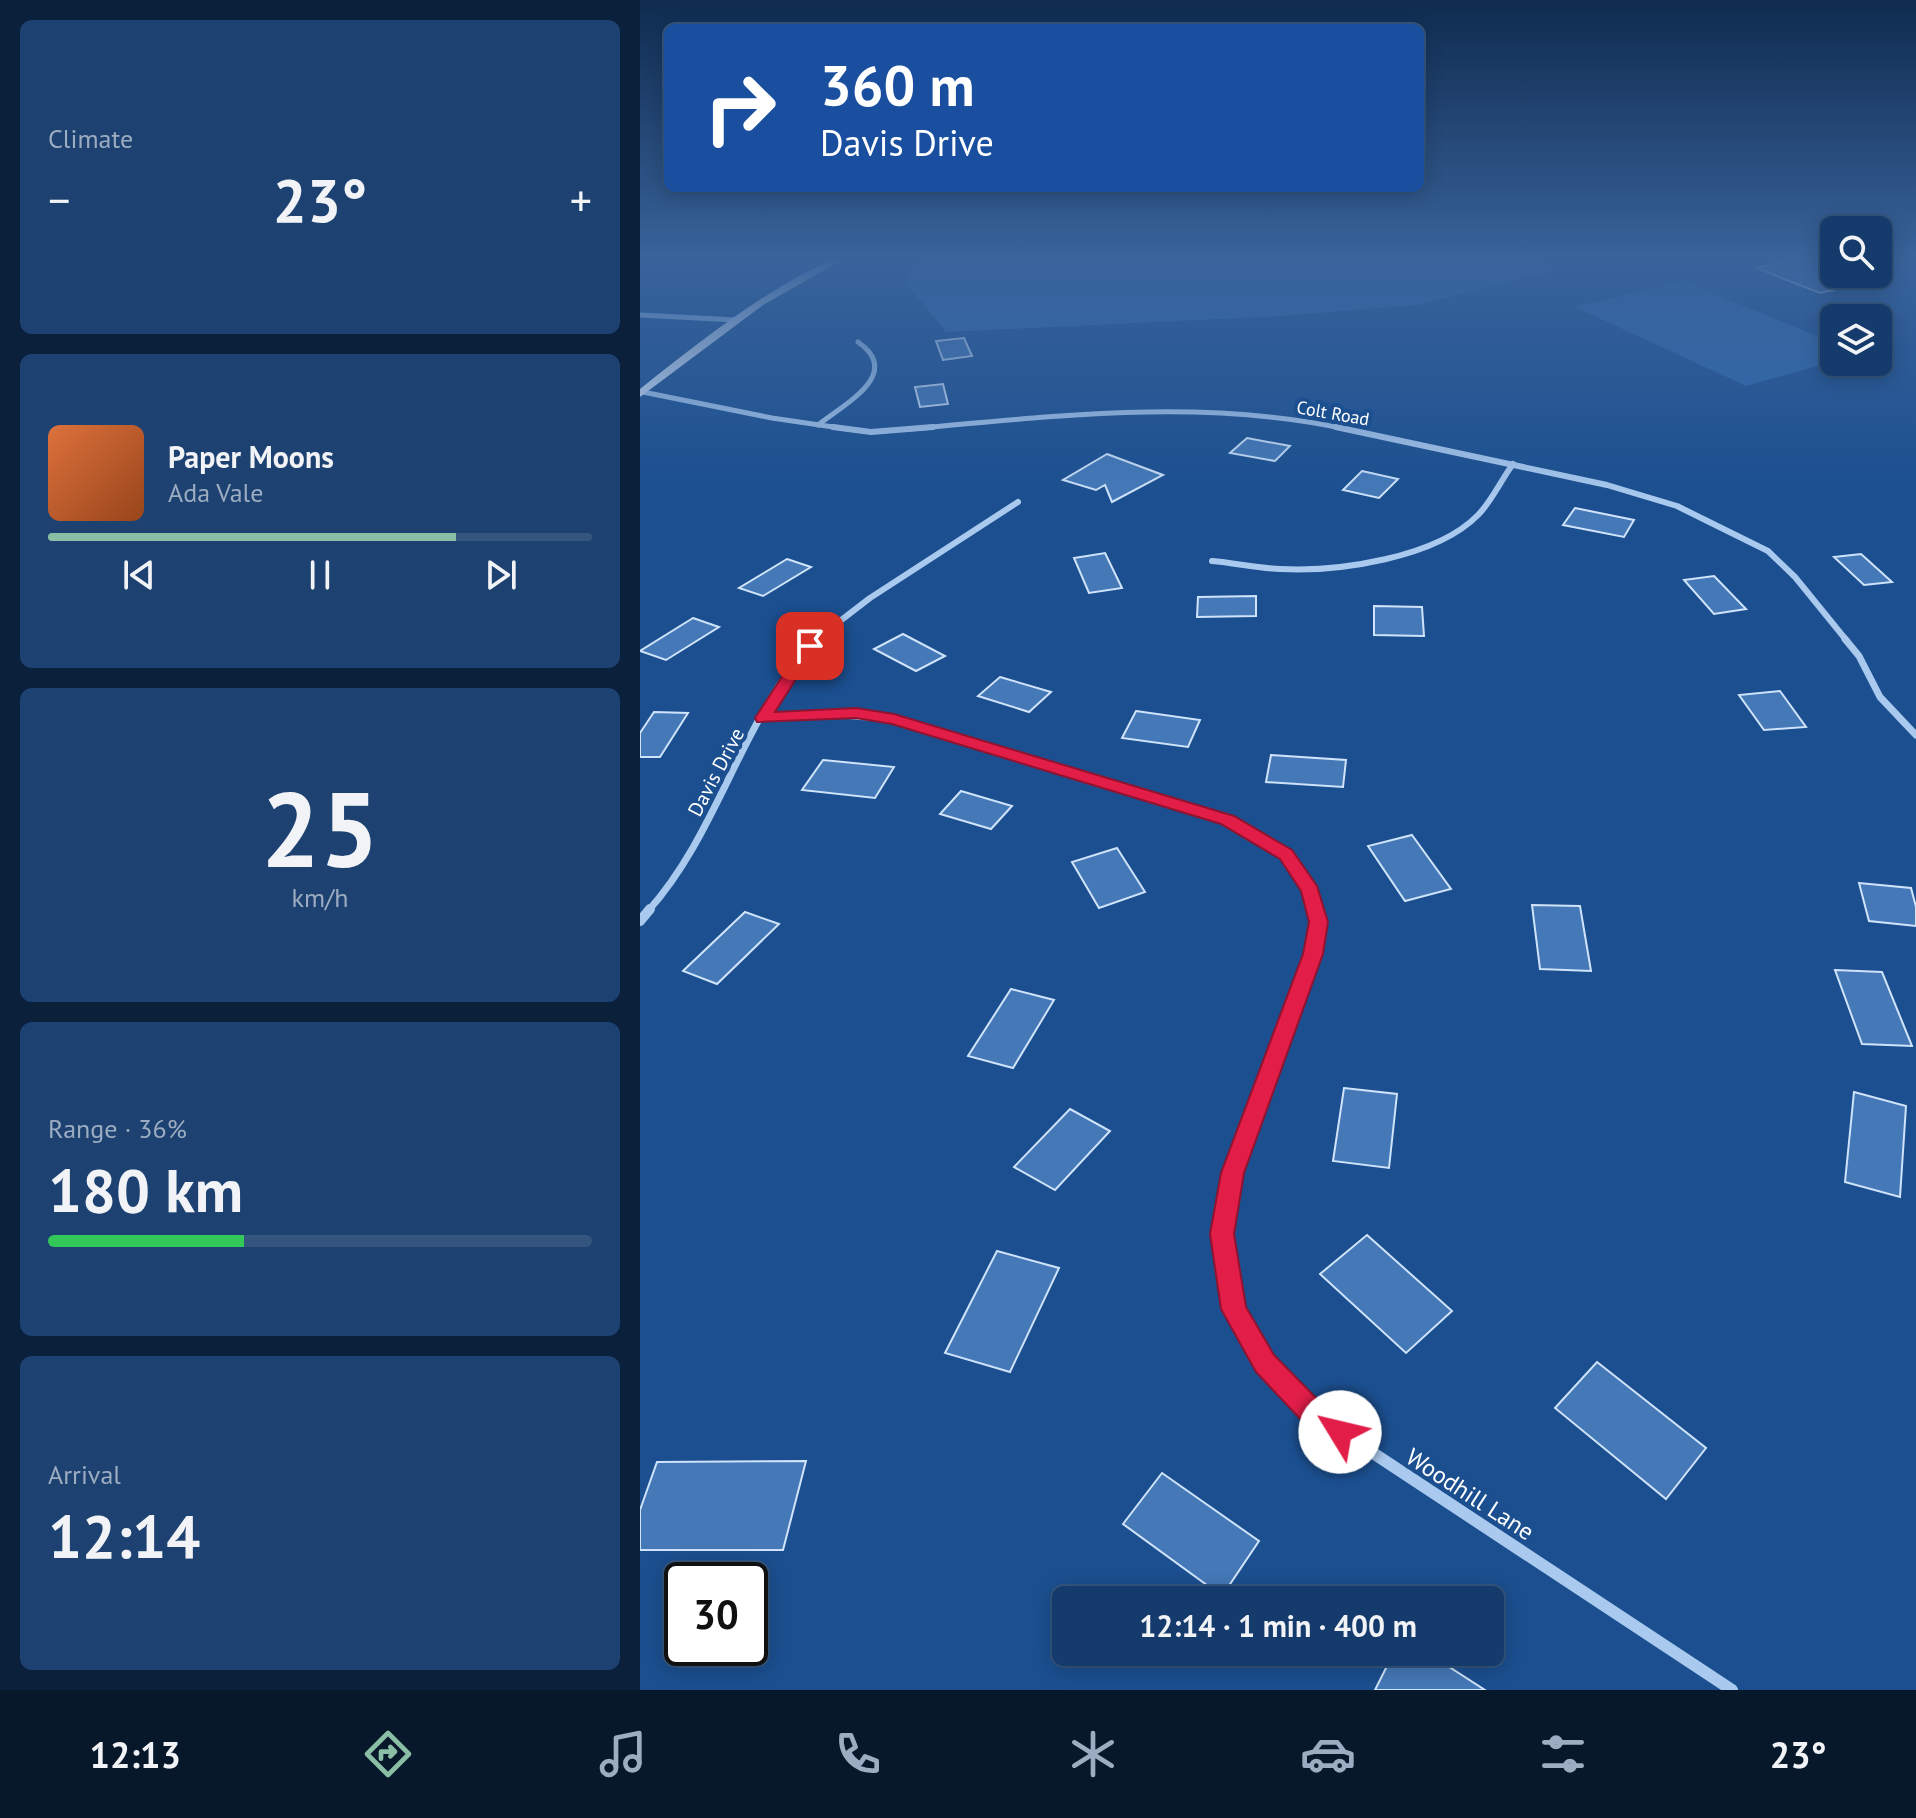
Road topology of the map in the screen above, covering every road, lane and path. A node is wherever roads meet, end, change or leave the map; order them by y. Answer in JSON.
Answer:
{"nodes":[{"id":1,"x":711,"y":339,"type":"edge"},
{"id":2,"x":858,"y":342,"type":"dead end"},
{"id":3,"x":641,"y":393,"type":"edge"},
{"id":4,"x":818,"y":425,"type":"junction"},
{"id":5,"x":1513,"y":464,"type":"junction"},
{"id":6,"x":1018,"y":502,"type":"dead end"},
{"id":7,"x":1212,"y":561,"type":"dead end"},
{"id":8,"x":763,"y":718,"type":"junction"},
{"id":9,"x":1916,"y":735,"type":"edge"},
{"id":10,"x":640,"y":921,"type":"edge"},
{"id":11,"x":1732,"y":1690,"type":"edge"}],
"edges":[{"from":1,"to":3,"type":"main road"},
{"from":2,"to":4,"type":"street"},
{"from":3,"to":4,"type":"street","name":"Colt Road"},
{"from":4,"to":5,"type":"street","name":"Colt Road"},
{"from":5,"to":7,"type":"street"},
{"from":5,"to":9,"type":"street","name":"Colt Road"},
{"from":6,"to":8,"type":"street","name":"Davis Drive"},
{"from":8,"to":10,"type":"street","name":"Davis Drive"},
{"from":8,"to":11,"type":"street","name":"Woodhill Lane"}]}
